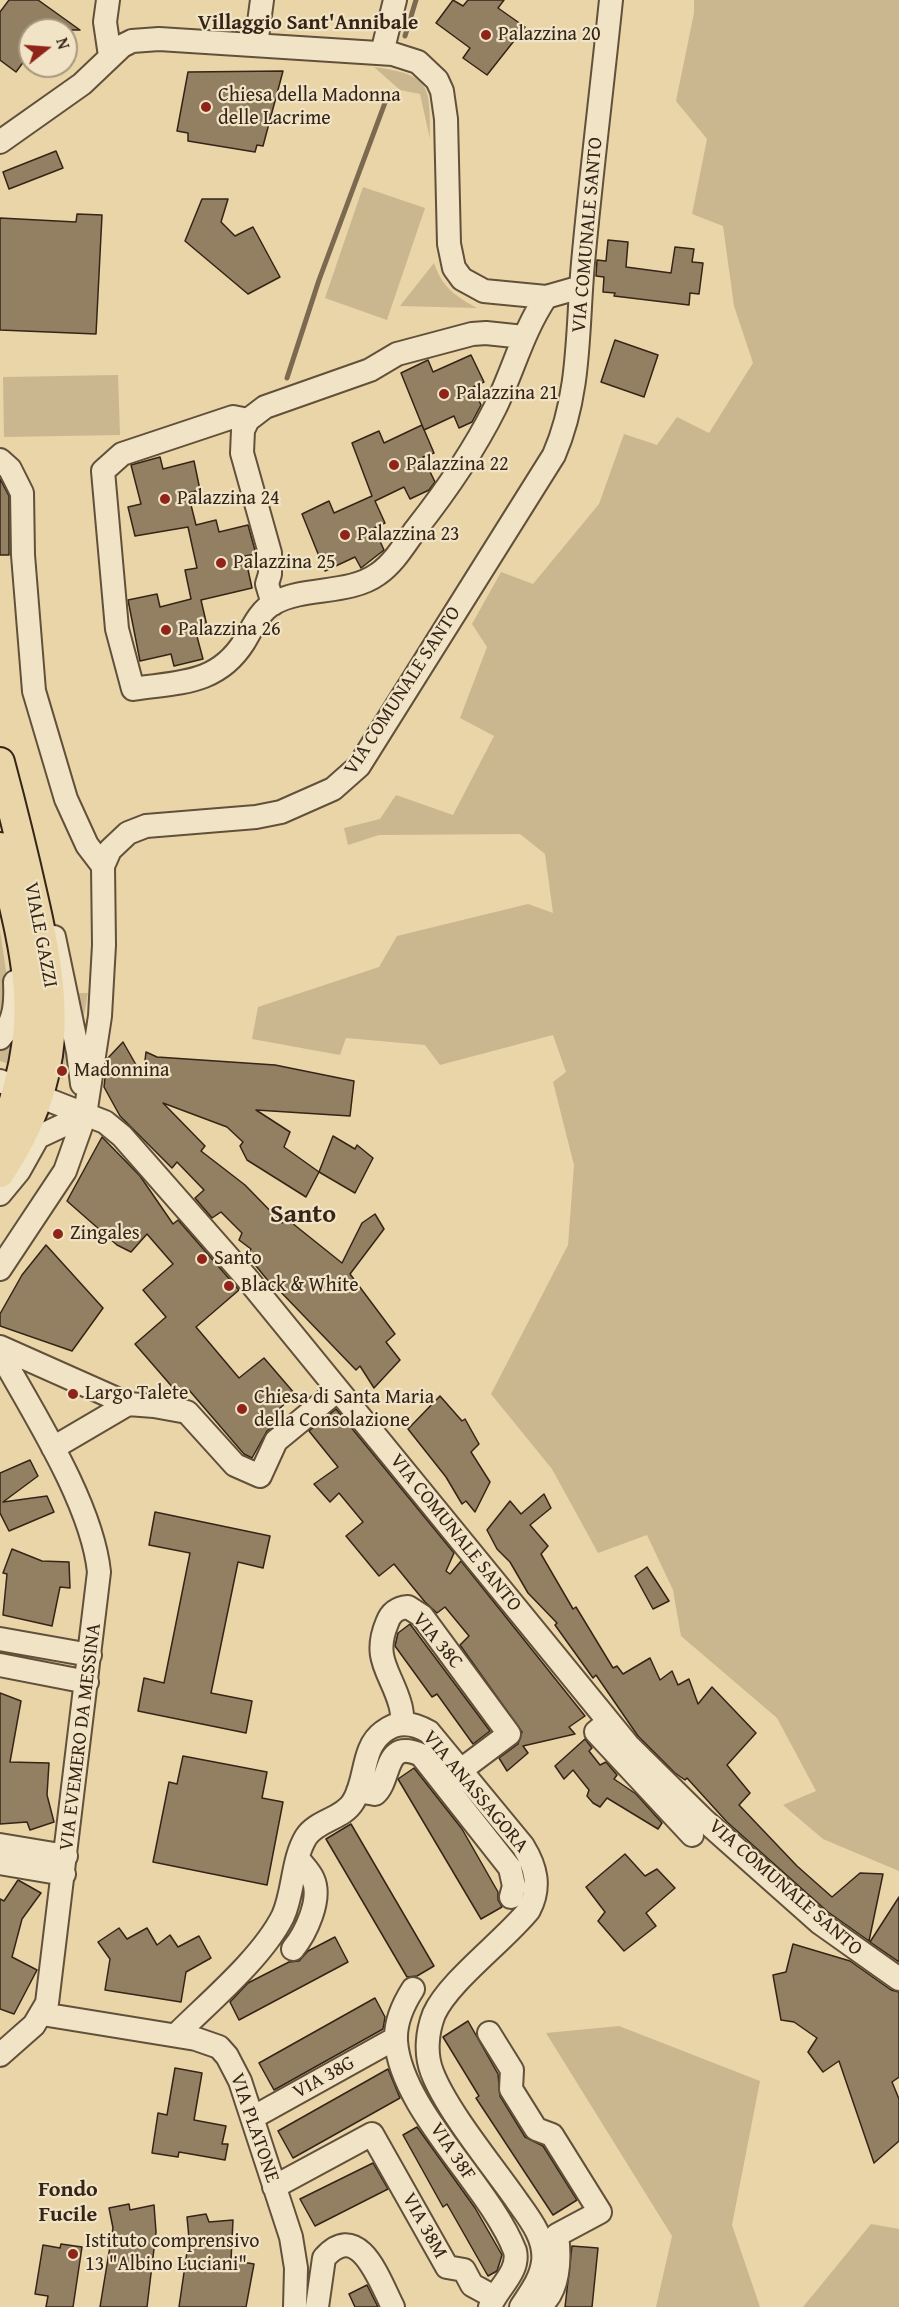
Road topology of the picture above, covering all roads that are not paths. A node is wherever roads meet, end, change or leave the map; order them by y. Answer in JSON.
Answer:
{"nodes":[{"id":1,"x":108,"y":0,"type":"edge"},
{"id":2,"x":261,"y":0,"type":"edge"},
{"id":3,"x":395,"y":0,"type":"edge"},
{"id":4,"x":611,"y":0,"type":"edge"},
{"id":5,"x":256,"y":45,"type":"junction"},
{"id":6,"x":382,"y":53,"type":"junction"},
{"id":7,"x":110,"y":56,"type":"junction"},
{"id":8,"x":0,"y":141,"type":"edge"},
{"id":9,"x":581,"y":287,"type":"junction"},
{"id":10,"x":546,"y":297,"type":"junction"},
{"id":11,"x":524,"y":337,"type":"junction"},
{"id":12,"x":248,"y":420,"type":"junction"},
{"id":13,"x":0,"y":460,"type":"edge"},
{"id":14,"x":273,"y":604,"type":"junction"},
{"id":15,"x":0,"y":762,"type":"edge"},
{"id":16,"x":10,"y":843,"type":"edge"},
{"id":17,"x":103,"y":866,"type":"junction"},
{"id":18,"x":0,"y":880,"type":"edge"},
{"id":19,"x":102,"y":978,"type":"junction"},
{"id":20,"x":64,"y":979,"type":"junction"},
{"id":21,"x":0,"y":1038,"type":"edge"},
{"id":22,"x":18,"y":1088,"type":"edge"},
{"id":23,"x":85,"y":1115,"type":"junction"},
{"id":24,"x":0,"y":1134,"type":"edge"},
{"id":25,"x":0,"y":1173,"type":"edge"},
{"id":26,"x":0,"y":1194,"type":"edge"},
{"id":27,"x":0,"y":1269,"type":"edge"},
{"id":28,"x":0,"y":1347,"type":"edge"},
{"id":29,"x":0,"y":1353,"type":"edge"},
{"id":30,"x":338,"y":1390,"type":"junction"},
{"id":31,"x":128,"y":1404,"type":"junction"},
{"id":32,"x":57,"y":1457,"type":"junction"},
{"id":33,"x":0,"y":1639,"type":"edge"},
{"id":34,"x":90,"y":1655,"type":"junction"},
{"id":35,"x":0,"y":1665,"type":"edge"},
{"id":36,"x":87,"y":1682,"type":"junction"},
{"id":37,"x":608,"y":1722,"type":"junction"},
{"id":38,"x":403,"y":1724,"type":"junction"},
{"id":39,"x":461,"y":1770,"type":"junction"},
{"id":40,"x":358,"y":1791,"type":"junction"},
{"id":41,"x":692,"y":1835,"type":"dead end"},
{"id":42,"x":0,"y":1845,"type":"edge"},
{"id":43,"x":299,"y":1860,"type":"junction"},
{"id":44,"x":0,"y":1863,"type":"edge"},
{"id":45,"x":65,"y":1865,"type":"junction"},
{"id":46,"x":511,"y":1897,"type":"dead end"},
{"id":47,"x":293,"y":1949,"type":"dead end"},
{"id":48,"x":899,"y":1979,"type":"edge"},
{"id":49,"x":413,"y":1989,"type":"dead end"},
{"id":50,"x":42,"y":2014,"type":"junction"},
{"id":51,"x":489,"y":2033,"type":"dead end"},
{"id":52,"x":176,"y":2035,"type":"junction"},
{"id":53,"x":396,"y":2038,"type":"junction"},
{"id":54,"x":0,"y":2055,"type":"edge"},
{"id":55,"x":252,"y":2118,"type":"junction"},
{"id":56,"x":274,"y":2187,"type":"junction"},
{"id":57,"x":492,"y":2302,"type":"edge"},
{"id":58,"x":295,"y":2307,"type":"edge"},
{"id":59,"x":317,"y":2307,"type":"edge"},
{"id":60,"x":393,"y":2307,"type":"edge"},
{"id":61,"x":521,"y":2307,"type":"edge"},
{"id":62,"x":538,"y":2307,"type":"edge"}],
"edges":[{"from":1,"to":7,"type":"street"},
{"from":2,"to":5,"type":"street"},
{"from":3,"to":6,"type":"street"},
{"from":4,"to":9,"type":"street","name":"VIA COMUNALE SANTO"},
{"from":5,"to":6,"type":"street"},
{"from":5,"to":7,"type":"street"},
{"from":6,"to":10,"type":"street"},
{"from":7,"to":8,"type":"street"},
{"from":9,"to":10,"type":"street"},
{"from":9,"to":17,"type":"street","name":"VIA COMUNALE SANTO"},
{"from":10,"to":11,"type":"street"},
{"from":11,"to":12,"type":"street"},
{"from":11,"to":14,"type":"street"},
{"from":12,"to":14,"type":"street"},
{"from":12,"to":14,"type":"street"},
{"from":13,"to":17,"type":"street"},
{"from":15,"to":16,"type":"main road","name":"VIALE GAZZI"},
{"from":16,"to":20,"type":"street"},
{"from":16,"to":22,"type":"main road","name":"VIALE GAZZI"},
{"from":17,"to":19,"type":"street"},
{"from":18,"to":21,"type":"street"},
{"from":19,"to":20,"type":"street"},
{"from":19,"to":23,"type":"street"},
{"from":20,"to":23,"type":"street"},
{"from":22,"to":23,"type":"street","name":"VIA COMUNALE SANTO"},
{"from":22,"to":24,"type":"main road","name":"VIALE GAZZI"},
{"from":22,"to":25,"type":"main road","name":"VIALE GAZZI"},
{"from":23,"to":26,"type":"street"},
{"from":23,"to":27,"type":"street"},
{"from":23,"to":30,"type":"street","name":"VIA COMUNALE SANTO"},
{"from":28,"to":31,"type":"street"},
{"from":29,"to":32,"type":"street","name":"VIA EVEMERO DA MESSINA"},
{"from":30,"to":31,"type":"street"},
{"from":30,"to":37,"type":"street","name":"VIA COMUNALE SANTO"},
{"from":31,"to":32,"type":"street"},
{"from":32,"to":34,"type":"street","name":"VIA EVEMERO DA MESSINA"},
{"from":33,"to":34,"type":"street"},
{"from":34,"to":36,"type":"street","name":"VIA EVEMERO DA MESSINA"},
{"from":35,"to":36,"type":"street"},
{"from":36,"to":45,"type":"street","name":"VIA EVEMERO DA MESSINA"},
{"from":37,"to":41,"type":"street"},
{"from":37,"to":48,"type":"street","name":"VIA COMUNALE SANTO"},
{"from":38,"to":39,"type":"street","name":"VIA ANASSAGORA"},
{"from":38,"to":39,"type":"street","name":"VIA 38C"},
{"from":38,"to":40,"type":"street","name":"VIA ANASSAGORA"},
{"from":39,"to":61,"type":"street","name":"VIA ANASSAGORA"},
{"from":40,"to":43,"type":"street","name":"VIA ANASSAGORA"},
{"from":40,"to":46,"type":"street"},
{"from":42,"to":45,"type":"street"},
{"from":43,"to":47,"type":"street"},
{"from":43,"to":52,"type":"street","name":"VIA ANASSAGORA"},
{"from":44,"to":45,"type":"street"},
{"from":45,"to":50,"type":"street","name":"VIA EVEMERO DA MESSINA"},
{"from":49,"to":53,"type":"street","name":"VIA 38F"},
{"from":50,"to":52,"type":"street","name":"VIA PLATONE"},
{"from":50,"to":54,"type":"street"},
{"from":51,"to":62,"type":"street"},
{"from":52,"to":55,"type":"street","name":"VIA PLATONE"},
{"from":53,"to":55,"type":"street","name":"VIA 38G"},
{"from":53,"to":57,"type":"street","name":"VIA 38F"},
{"from":55,"to":56,"type":"street","name":"VIA PLATONE"},
{"from":56,"to":57,"type":"street","name":"VIA 38M"},
{"from":56,"to":58,"type":"street","name":"VIA PLATONE"},
{"from":59,"to":60,"type":"street"}]}
